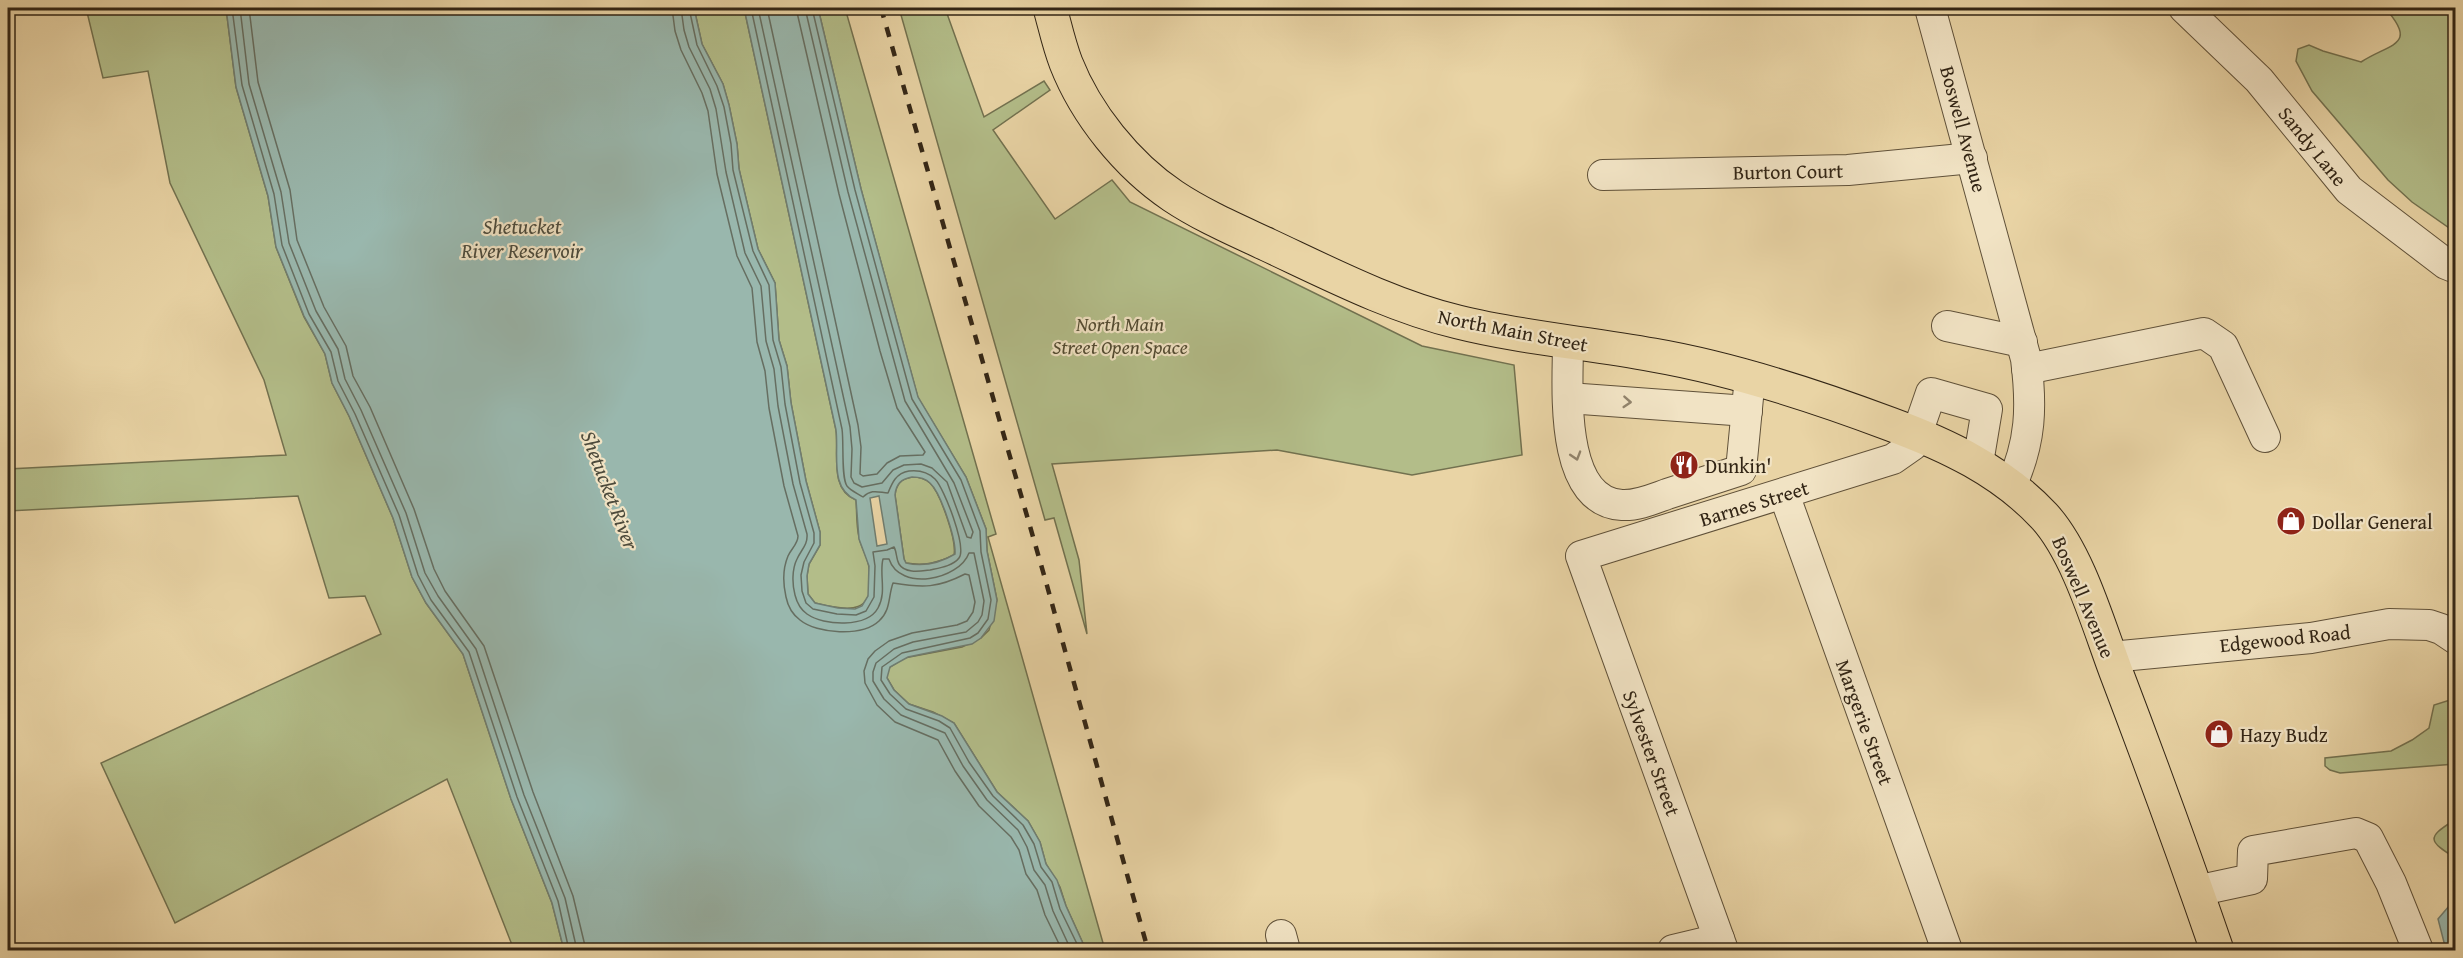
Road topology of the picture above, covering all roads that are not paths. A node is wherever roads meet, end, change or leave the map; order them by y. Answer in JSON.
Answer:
{"nodes":[{"id":1,"x":1050,"y":8,"type":"edge"},
{"id":2,"x":1930,"y":8,"type":"edge"},
{"id":3,"x":2184,"y":8,"type":"edge"},
{"id":4,"x":1972,"y":158,"type":"junction"},
{"id":5,"x":1603,"y":175,"type":"dead end"},
{"id":6,"x":2456,"y":268,"type":"edge"},
{"id":7,"x":1947,"y":326,"type":"dead end"},
{"id":8,"x":1568,"y":342,"type":"junction"},
{"id":9,"x":2026,"y":364,"type":"junction"},
{"id":10,"x":1750,"y":377,"type":"junction"},
{"id":11,"x":1568,"y":398,"type":"junction"},
{"id":12,"x":1987,"y":409,"type":"junction"},
{"id":13,"x":1747,"y":411,"type":"junction"},
{"id":14,"x":1917,"y":435,"type":"junction"},
{"id":15,"x":2265,"y":437,"type":"dead end"},
{"id":16,"x":1978,"y":463,"type":"junction"},
{"id":17,"x":2011,"y":486,"type":"junction"},
{"id":18,"x":1784,"y":494,"type":"junction"},
{"id":19,"x":1581,"y":556,"type":"joint"},
{"id":20,"x":2456,"y":639,"type":"edge"},
{"id":21,"x":2111,"y":657,"type":"junction"},
{"id":22,"x":2196,"y":891,"type":"junction"},
{"id":23,"x":1721,"y":945,"type":"edge"},
{"id":24,"x":1673,"y":951,"type":"edge"},
{"id":25,"x":1947,"y":951,"type":"edge"},
{"id":26,"x":2217,"y":951,"type":"edge"},
{"id":27,"x":2418,"y":951,"type":"edge"}],
"edges":[{"from":1,"to":8,"type":"main road","name":"North Main Street"},
{"from":2,"to":4,"type":"street","name":"Boswell Avenue"},
{"from":3,"to":6,"type":"street","name":"Sandy Lane"},
{"from":4,"to":5,"type":"street","name":"Burton Court"},
{"from":4,"to":9,"type":"street","name":"Boswell Avenue"},
{"from":7,"to":9,"type":"street"},
{"from":8,"to":10,"type":"main road","name":"North Main Street"},
{"from":8,"to":11,"type":"street"},
{"from":9,"to":12,"type":"street"},
{"from":9,"to":15,"type":"street"},
{"from":9,"to":17,"type":"street","name":"Boswell Avenue"},
{"from":10,"to":13,"type":"street"},
{"from":10,"to":14,"type":"main road","name":"North Main Street"},
{"from":11,"to":13,"type":"street","one_way":true},
{"from":11,"to":13,"type":"street","one_way":true},
{"from":12,"to":14,"type":"street"},
{"from":12,"to":16,"type":"street"},
{"from":14,"to":16,"type":"main road","name":"North Main Street"},
{"from":14,"to":18,"type":"street","name":"Barnes Street"},
{"from":16,"to":17,"type":"main road","name":"North Main Street"},
{"from":17,"to":21,"type":"main road","name":"Boswell Avenue"},
{"from":18,"to":19,"type":"street","name":"Barnes Street"},
{"from":18,"to":25,"type":"street","name":"Margerie Street"},
{"from":19,"to":23,"type":"street","name":"Sylvester Street"},
{"from":20,"to":21,"type":"street","name":"Edgewood Road"},
{"from":21,"to":22,"type":"main road","name":"Boswell Avenue"},
{"from":22,"to":26,"type":"main road","name":"Boswell Avenue"},
{"from":22,"to":27,"type":"street"},
{"from":23,"to":24,"type":"street"}]}
